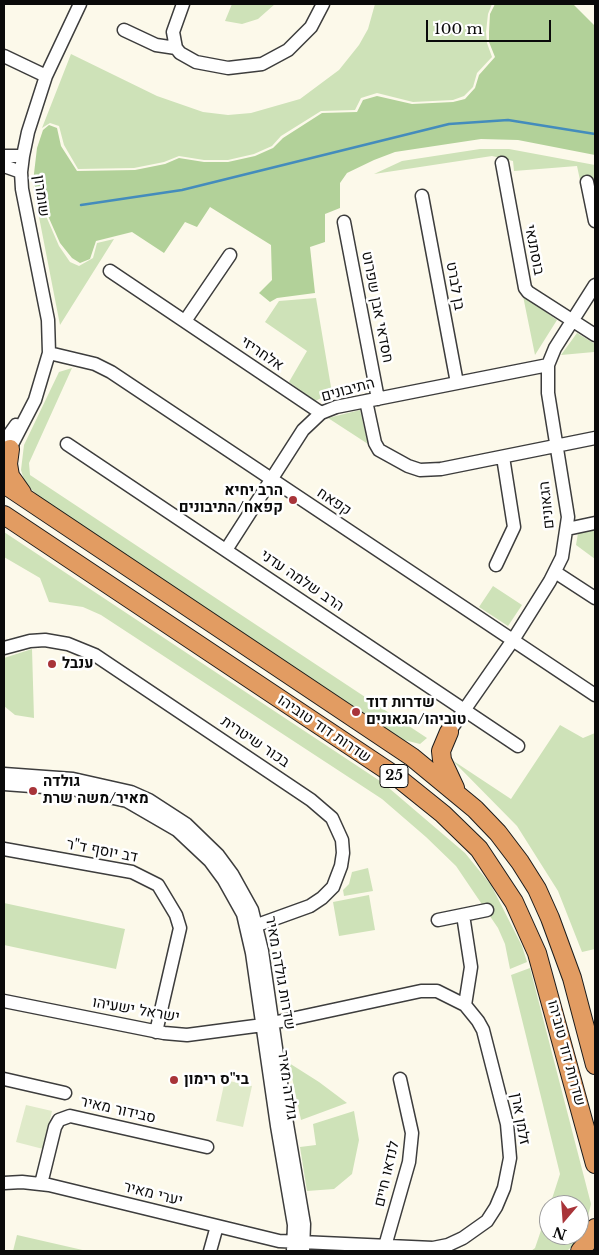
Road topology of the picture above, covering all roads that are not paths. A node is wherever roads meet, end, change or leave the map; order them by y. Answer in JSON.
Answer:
{"nodes":[{"id":1,"x":80,"y":4,"type":"edge"},
{"id":2,"x":183,"y":4,"type":"edge"},
{"id":3,"x":323,"y":4,"type":"edge"},
{"id":4,"x":124,"y":30,"type":"dead end"},
{"id":5,"x":176,"y":48,"type":"junction"},
{"id":6,"x":4,"y":56,"type":"edge"},
{"id":7,"x":46,"y":76,"type":"junction"},
{"id":8,"x":4,"y":156,"type":"edge"},
{"id":9,"x":23,"y":156,"type":"junction"},
{"id":10,"x":502,"y":163,"type":"dead end"},
{"id":11,"x":4,"y":166,"type":"edge"},
{"id":12,"x":21,"y":172,"type":"junction"},
{"id":13,"x":587,"y":182,"type":"dead end"},
{"id":14,"x":422,"y":196,"type":"dead end"},
{"id":15,"x":595,"y":221,"type":"edge"},
{"id":16,"x":344,"y":222,"type":"dead end"},
{"id":17,"x":230,"y":255,"type":"dead end"},
{"id":18,"x":110,"y":270,"type":"dead end"},
{"id":19,"x":595,"y":285,"type":"edge"},
{"id":20,"x":185,"y":321,"type":"junction"},
{"id":21,"x":571,"y":321,"type":"junction"},
{"id":22,"x":595,"y":335,"type":"edge"},
{"id":23,"x":49,"y":353,"type":"junction"},
{"id":24,"x":548,"y":365,"type":"junction"},
{"id":25,"x":457,"y":383,"type":"junction"},
{"id":26,"x":372,"y":400,"type":"junction"},
{"id":27,"x":321,"y":413,"type":"junction"},
{"id":28,"x":595,"y":438,"type":"edge"},
{"id":29,"x":67,"y":444,"type":"dead end"},
{"id":30,"x":555,"y":446,"type":"junction"},
{"id":31,"x":6,"y":451,"type":"edge"},
{"id":32,"x":503,"y":457,"type":"junction"},
{"id":33,"x":270,"y":479,"type":"junction"},
{"id":34,"x":4,"y":484,"type":"edge"},
{"id":35,"x":27,"y":500,"type":"junction"},
{"id":36,"x":9,"y":520,"type":"edge"},
{"id":37,"x":595,"y":523,"type":"edge"},
{"id":38,"x":567,"y":529,"type":"junction"},
{"id":39,"x":226,"y":550,"type":"junction"},
{"id":40,"x":496,"y":565,"type":"dead end"},
{"id":41,"x":555,"y":572,"type":"junction"},
{"id":42,"x":595,"y":598,"type":"edge"},
{"id":43,"x":513,"y":640,"type":"junction"},
{"id":44,"x":4,"y":648,"type":"edge"},
{"id":45,"x":595,"y":695,"type":"edge"},
{"id":46,"x":464,"y":710,"type":"junction"},
{"id":47,"x":449,"y":732,"type":"junction"},
{"id":48,"x":518,"y":746,"type":"dead end"},
{"id":49,"x":396,"y":747,"type":"junction"},
{"id":50,"x":4,"y":774,"type":"edge"},
{"id":51,"x":4,"y":784,"type":"edge"},
{"id":52,"x":459,"y":795,"type":"junction"},
{"id":53,"x":4,"y":849,"type":"edge"},
{"id":54,"x":486,"y":910,"type":"dead end"},
{"id":55,"x":463,"y":915,"type":"junction"},
{"id":56,"x":438,"y":920,"type":"dead end"},
{"id":57,"x":252,"y":927,"type":"junction"},
{"id":58,"x":4,"y":1000,"type":"edge"},
{"id":59,"x":465,"y":1005,"type":"junction"},
{"id":60,"x":268,"y":1023,"type":"junction"},
{"id":61,"x":156,"y":1032,"type":"junction"},
{"id":62,"x":595,"y":1066,"type":"edge"},
{"id":63,"x":4,"y":1079,"type":"edge"},
{"id":64,"x":400,"y":1079,"type":"dead end"},
{"id":65,"x":64,"y":1093,"type":"dead end"},
{"id":66,"x":207,"y":1147,"type":"dead end"},
{"id":67,"x":595,"y":1164,"type":"edge"},
{"id":68,"x":4,"y":1184,"type":"edge"},
{"id":69,"x":41,"y":1184,"type":"junction"},
{"id":70,"x":217,"y":1226,"type":"junction"},
{"id":71,"x":595,"y":1228,"type":"edge"},
{"id":72,"x":385,"y":1246,"type":"junction"},
{"id":73,"x":298,"y":1247,"type":"edge"},
{"id":74,"x":409,"y":1249,"type":"edge"},
{"id":75,"x":210,"y":1251,"type":"edge"},
{"id":76,"x":580,"y":1251,"type":"edge"}],
"edges":[{"from":1,"to":7,"type":"street","name":"שומרון"},
{"from":2,"to":5,"type":"street"},
{"from":3,"to":5,"type":"street"},
{"from":4,"to":5,"type":"street"},
{"from":6,"to":7,"type":"street"},
{"from":7,"to":9,"type":"street","name":"שומרון"},
{"from":8,"to":9,"type":"street"},
{"from":9,"to":12,"type":"street","name":"שומרון"},
{"from":10,"to":21,"type":"street","name":"בוסתנאי"},
{"from":11,"to":12,"type":"street"},
{"from":12,"to":23,"type":"street","name":"שומרון"},
{"from":13,"to":15,"type":"street"},
{"from":14,"to":25,"type":"street","name":"בן לברט"},
{"from":16,"to":26,"type":"street","name":"חסדאי אבן שפרוט"},
{"from":17,"to":20,"type":"street"},
{"from":18,"to":20,"type":"street","name":"אלחריזי"},
{"from":19,"to":21,"type":"street","name":"הגאונים"},
{"from":20,"to":27,"type":"street","name":"אלחריזי"},
{"from":21,"to":22,"type":"street","name":"בוסתנאי"},
{"from":21,"to":24,"type":"street","name":"הגאונים"},
{"from":23,"to":31,"type":"street","name":"שומרון"},
{"from":23,"to":33,"type":"street","name":"קפאח"},
{"from":24,"to":25,"type":"street","name":"התיבונים"},
{"from":24,"to":30,"type":"street","name":"הגאונים"},
{"from":25,"to":26,"type":"street","name":"התיבונים"},
{"from":26,"to":27,"type":"street","name":"התיבונים"},
{"from":26,"to":32,"type":"street","name":"חסדאי אבן שפרוט"},
{"from":27,"to":33,"type":"street","name":"התיבונים"},
{"from":28,"to":30,"type":"street","name":"חסדאי אבן שפרוט"},
{"from":29,"to":39,"type":"street","name":"הרב שלמה עדני"},
{"from":30,"to":32,"type":"street","name":"חסדאי אבן שפרוט"},
{"from":30,"to":38,"type":"street","name":"הגאונים"},
{"from":31,"to":35,"type":"highway"},
{"from":32,"to":40,"type":"street"},
{"from":33,"to":39,"type":"street","name":"התיבונים"},
{"from":33,"to":43,"type":"street","name":"קפאח"},
{"from":34,"to":35,"type":"highway","name":"שדרות דוד טוביהו","number":"25"},
{"from":35,"to":49,"type":"highway","name":"שדרות דוד טוביהו","number":"25"},
{"from":36,"to":67,"type":"highway","name":"שדרות דוד טוביהו","number":"25"},
{"from":37,"to":38,"type":"street"},
{"from":38,"to":41,"type":"street","name":"הגאונים"},
{"from":39,"to":46,"type":"street","name":"הרב שלמה עדני"},
{"from":41,"to":42,"type":"street"},
{"from":41,"to":43,"type":"street","name":"הגאונים"},
{"from":43,"to":45,"type":"street","name":"קפאח"},
{"from":43,"to":46,"type":"street","name":"הגאונים"},
{"from":44,"to":57,"type":"street","name":"בכור שיטרית"},
{"from":46,"to":47,"type":"street","name":"הגאונים"},
{"from":46,"to":48,"type":"street","name":"הרב שלמה עדני"},
{"from":47,"to":49,"type":"highway"},
{"from":47,"to":52,"type":"highway"},
{"from":49,"to":52,"type":"highway","name":"שדרות דוד טוביהו","number":"25"},
{"from":50,"to":57,"type":"street","name":"שדרות גולדה מאיר"},
{"from":51,"to":57,"type":"street","name":"גולדה מאיר"},
{"from":52,"to":62,"type":"highway","name":"שדרות דוד טוביהו","number":"25"},
{"from":53,"to":61,"type":"street","name":"דב יוסף ד\"ר"},
{"from":54,"to":55,"type":"street"},
{"from":55,"to":56,"type":"street"},
{"from":55,"to":59,"type":"street"},
{"from":57,"to":60,"type":"street","name":"גולדה מאיר"},
{"from":58,"to":61,"type":"street","name":"ישראל ישעיהו"},
{"from":59,"to":60,"type":"street","name":"זלמן ארן"},
{"from":59,"to":74,"type":"street","name":"זלמן ארן"},
{"from":60,"to":61,"type":"street","name":"ישראל ישעיהו"},
{"from":60,"to":73,"type":"street","name":"גולדה מאיר"},
{"from":63,"to":65,"type":"street"},
{"from":64,"to":72,"type":"street","name":"לנדאו חיים"},
{"from":66,"to":69,"type":"street","name":"סבידור מאיר"},
{"from":68,"to":69,"type":"street","name":"יערי מאיר"},
{"from":69,"to":70,"type":"street","name":"יערי מאיר"},
{"from":70,"to":73,"type":"street","name":"יערי מאיר"},
{"from":70,"to":75,"type":"street"},
{"from":71,"to":76,"type":"highway"},
{"from":72,"to":73,"type":"street","name":"זלמן ארן"},
{"from":72,"to":74,"type":"street","name":"זלמן ארן"}]}
